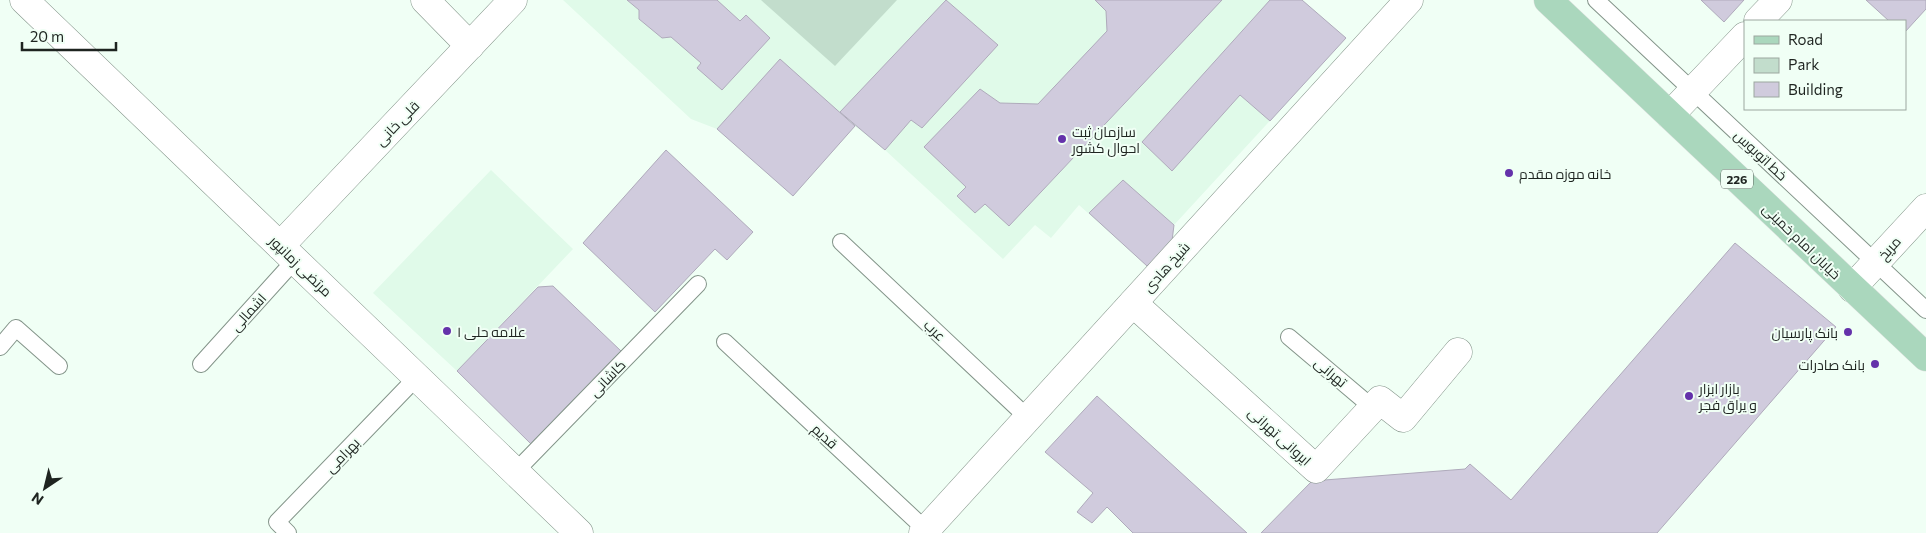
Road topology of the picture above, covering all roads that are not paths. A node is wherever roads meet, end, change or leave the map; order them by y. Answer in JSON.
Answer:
{"nodes":[{"id":1,"x":24,"y":0,"type":"edge"},
{"id":2,"x":425,"y":0,"type":"edge"},
{"id":3,"x":513,"y":0,"type":"edge"},
{"id":4,"x":1409,"y":0,"type":"edge"},
{"id":5,"x":1548,"y":0,"type":"edge"},
{"id":6,"x":1596,"y":0,"type":"edge"},
{"id":7,"x":1778,"y":0,"type":"edge"},
{"id":8,"x":1759,"y":20,"type":"edge"},
{"id":9,"x":1744,"y":37,"type":"edge"},
{"id":10,"x":470,"y":46,"type":"junction"},
{"id":11,"x":1693,"y":91,"type":"junction"},
{"id":12,"x":1670,"y":115,"type":"junction"},
{"id":13,"x":1926,"y":208,"type":"edge"},
{"id":14,"x":842,"y":242,"type":"dead end"},
{"id":15,"x":287,"y":253,"type":"junction"},
{"id":16,"x":1876,"y":263,"type":"junction"},
{"id":17,"x":698,"y":284,"type":"dead end"},
{"id":18,"x":1852,"y":288,"type":"junction"},
{"id":19,"x":1133,"y":303,"type":"junction"},
{"id":20,"x":1926,"y":310,"type":"edge"},
{"id":21,"x":1290,"y":337,"type":"dead end"},
{"id":22,"x":725,"y":342,"type":"dead end"},
{"id":23,"x":0,"y":347,"type":"edge"},
{"id":24,"x":1458,"y":352,"type":"dead end"},
{"id":25,"x":1926,"y":357,"type":"edge"},
{"id":26,"x":201,"y":364,"type":"dead end"},
{"id":27,"x":59,"y":366,"type":"dead end"},
{"id":28,"x":417,"y":377,"type":"junction"},
{"id":29,"x":1373,"y":408,"type":"junction"},
{"id":30,"x":1028,"y":418,"type":"junction"},
{"id":31,"x":515,"y":472,"type":"junction"},
{"id":32,"x":926,"y":532,"type":"edge"},
{"id":33,"x":288,"y":533,"type":"edge"},
{"id":34,"x":579,"y":533,"type":"edge"}],
"edges":[{"from":1,"to":15,"type":"street","name":"مرتضی زمانپور"},
{"from":2,"to":10,"type":"street"},
{"from":3,"to":10,"type":"street","name":"قلی خانی"},
{"from":4,"to":19,"type":"street","name":"شیخ هادی"},
{"from":5,"to":12,"type":"main road","name":"خیابان امام خمینی","number":"226"},
{"from":6,"to":11,"type":"lane","name":"خط اتوبوس"},
{"from":7,"to":8,"type":"street"},
{"from":9,"to":11,"type":"street"},
{"from":10,"to":15,"type":"street","name":"قلی خانی"},
{"from":11,"to":12,"type":"street"},
{"from":11,"to":16,"type":"lane","name":"خط اتوبوس"},
{"from":12,"to":18,"type":"main road","name":"خیابان امام خمینی","number":"226"},
{"from":13,"to":16,"type":"street","name":"مریخ"},
{"from":14,"to":30,"type":"lane","name":"عرب"},
{"from":15,"to":26,"type":"lane","name":"اشمالی"},
{"from":15,"to":28,"type":"street","name":"مرتضی زمانپور"},
{"from":16,"to":18,"type":"street","name":"مریخ"},
{"from":16,"to":20,"type":"lane","name":"خط اتوبوس"},
{"from":17,"to":31,"type":"lane","name":"کاشانی"},
{"from":18,"to":25,"type":"main road","name":"خیابان امام خمینی","number":"226"},
{"from":19,"to":29,"type":"street","name":"ایروانی تهرانی"},
{"from":19,"to":30,"type":"street","name":"شیخ هادی"},
{"from":21,"to":29,"type":"lane","name":"تهرانی"},
{"from":22,"to":32,"type":"lane","name":"قدیم"},
{"from":23,"to":27,"type":"lane"},
{"from":24,"to":29,"type":"street"},
{"from":28,"to":31,"type":"street","name":"مرتضی زمانپور"},
{"from":28,"to":33,"type":"lane","name":"بهرامی"},
{"from":30,"to":32,"type":"street","name":"شیخ هادی"},
{"from":31,"to":34,"type":"street","name":"مرتضی زمانپور"}]}
